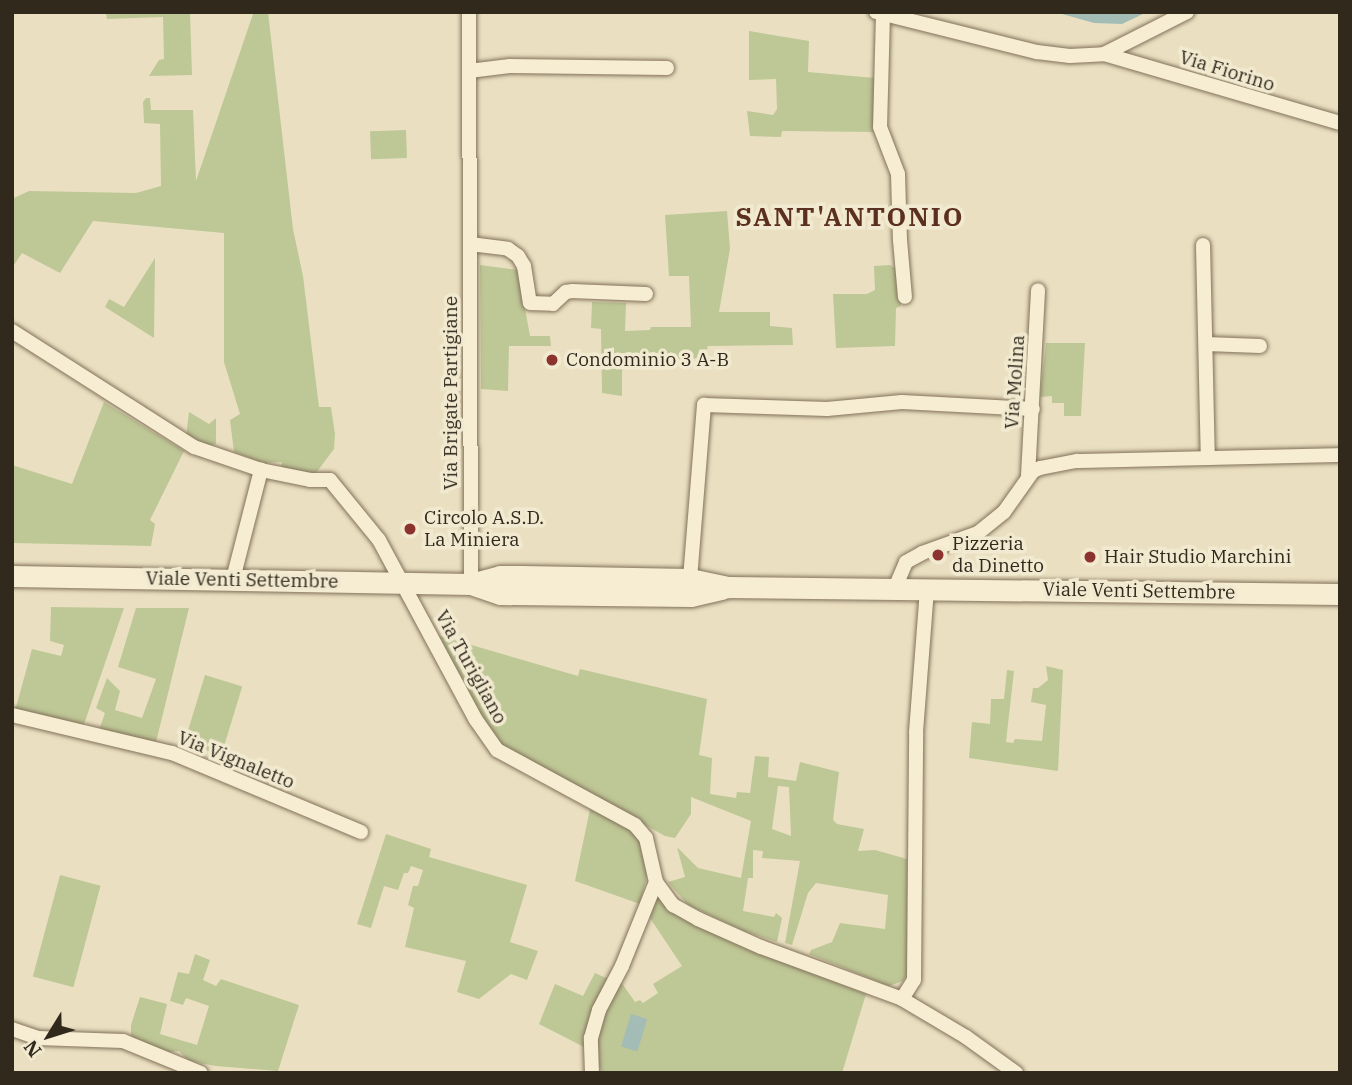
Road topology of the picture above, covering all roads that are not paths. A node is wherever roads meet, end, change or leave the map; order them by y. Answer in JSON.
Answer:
{"nodes":[{"id":1,"x":469,"y":12,"type":"edge"},
{"id":2,"x":1187,"y":12,"type":"edge"},
{"id":3,"x":880,"y":13,"type":"edge"},
{"id":4,"x":1104,"y":54,"type":"junction"},
{"id":5,"x":667,"y":68,"type":"dead end"},
{"id":6,"x":469,"y":71,"type":"junction"},
{"id":7,"x":1340,"y":123,"type":"edge"},
{"id":8,"x":470,"y":244,"type":"junction"},
{"id":9,"x":1203,"y":245,"type":"dead end"},
{"id":10,"x":1038,"y":290,"type":"dead end"},
{"id":11,"x":646,"y":294,"type":"dead end"},
{"id":12,"x":905,"y":298,"type":"dead end"},
{"id":13,"x":12,"y":331,"type":"edge"},
{"id":14,"x":1206,"y":344,"type":"junction"},
{"id":15,"x":1260,"y":346,"type":"dead end"},
{"id":16,"x":1033,"y":409,"type":"junction"},
{"id":17,"x":1340,"y":455,"type":"edge"},
{"id":18,"x":1208,"y":458,"type":"junction"},
{"id":19,"x":261,"y":471,"type":"junction"},
{"id":20,"x":1028,"y":476,"type":"junction"},
{"id":21,"x":12,"y":576,"type":"edge"},
{"id":22,"x":233,"y":579,"type":"junction"},
{"id":23,"x":690,"y":579,"type":"junction"},
{"id":24,"x":401,"y":583,"type":"junction"},
{"id":25,"x":471,"y":584,"type":"junction"},
{"id":26,"x":729,"y":587,"type":"junction"},
{"id":27,"x":895,"y":588,"type":"junction"},
{"id":28,"x":927,"y":588,"type":"junction"},
{"id":29,"x":1340,"y":594,"type":"edge"},
{"id":30,"x":12,"y":715,"type":"edge"},
{"id":31,"x":361,"y":832,"type":"dead end"},
{"id":32,"x":656,"y":882,"type":"junction"},
{"id":33,"x":902,"y":999,"type":"junction"},
{"id":34,"x":12,"y":1030,"type":"edge"},
{"id":35,"x":201,"y":1073,"type":"edge"},
{"id":36,"x":592,"y":1073,"type":"edge"},
{"id":37,"x":1016,"y":1073,"type":"edge"}],
"edges":[{"from":1,"to":6,"type":"street","name":"Via Brigate Partigiane"},
{"from":2,"to":4,"type":"street"},
{"from":3,"to":4,"type":"street"},
{"from":3,"to":12,"type":"street"},
{"from":4,"to":7,"type":"street","name":"Via Fiorino"},
{"from":5,"to":6,"type":"street"},
{"from":6,"to":8,"type":"street","name":"Via Brigate Partigiane"},
{"from":8,"to":11,"type":"street"},
{"from":8,"to":25,"type":"street","name":"Via Brigate Partigiane"},
{"from":9,"to":14,"type":"street"},
{"from":10,"to":16,"type":"street","name":"Via Molina"},
{"from":13,"to":19,"type":"street","name":"Via Turigliano"},
{"from":14,"to":15,"type":"street"},
{"from":14,"to":18,"type":"street"},
{"from":16,"to":20,"type":"street","name":"Via Molina"},
{"from":16,"to":23,"type":"street"},
{"from":17,"to":18,"type":"street"},
{"from":18,"to":20,"type":"street"},
{"from":19,"to":22,"type":"street"},
{"from":19,"to":24,"type":"street","name":"Via Turigliano"},
{"from":20,"to":27,"type":"street","name":"Via Molina"},
{"from":21,"to":22,"type":"main road","name":"Viale Venti Settembre"},
{"from":22,"to":24,"type":"main road","name":"Viale Venti Settembre"},
{"from":23,"to":25,"type":"main road","name":"Viale Venti Settembre"},
{"from":23,"to":26,"type":"main road","name":"Viale Venti Settembre"},
{"from":24,"to":25,"type":"main road","name":"Viale Venti Settembre"},
{"from":24,"to":32,"type":"street","name":"Via Turigliano"},
{"from":25,"to":26,"type":"main road","name":"Viale Venti Settembre"},
{"from":26,"to":27,"type":"main road","name":"Viale Venti Settembre"},
{"from":27,"to":28,"type":"main road","name":"Viale Venti Settembre"},
{"from":28,"to":29,"type":"main road","name":"Viale Venti Settembre"},
{"from":28,"to":33,"type":"street"},
{"from":30,"to":31,"type":"street","name":"Via Vignaletto"},
{"from":32,"to":33,"type":"street","name":"Via Turigliano"},
{"from":32,"to":36,"type":"street"},
{"from":33,"to":37,"type":"street","name":"Via Turigliano"},
{"from":34,"to":35,"type":"street"}]}
